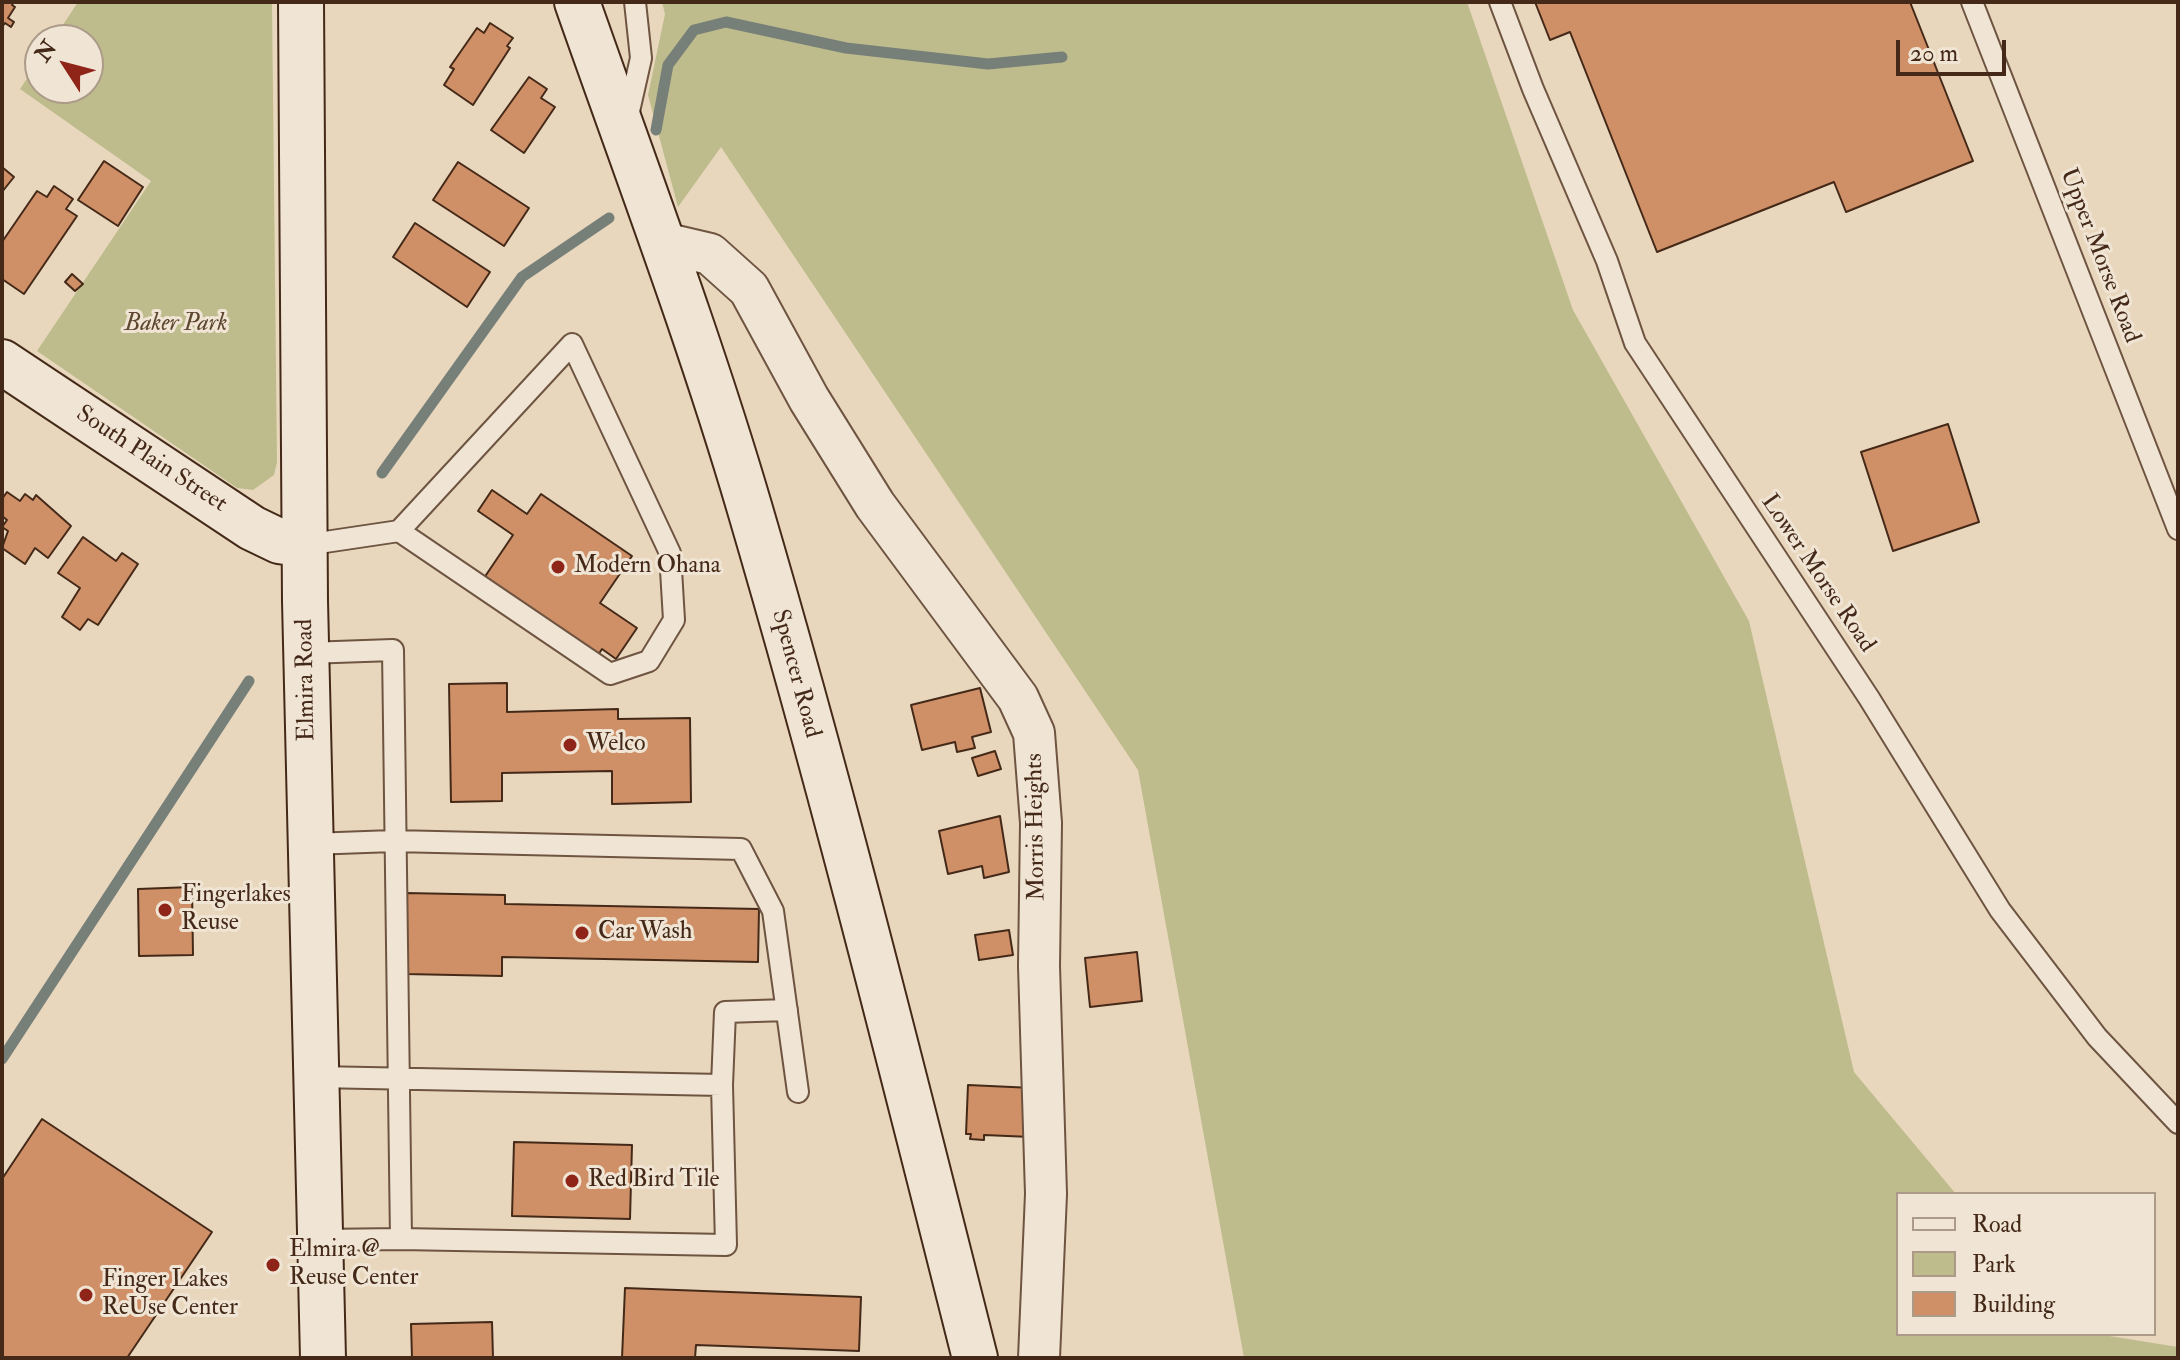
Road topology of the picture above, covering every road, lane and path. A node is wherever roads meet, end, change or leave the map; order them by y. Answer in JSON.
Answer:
{"nodes":[{"id":1,"x":301,"y":2,"type":"edge"},
{"id":2,"x":577,"y":2,"type":"edge"},
{"id":3,"x":635,"y":2,"type":"edge"},
{"id":4,"x":1500,"y":2,"type":"edge"},
{"id":5,"x":1972,"y":2,"type":"edge"},
{"id":6,"x":624,"y":136,"type":"junction"},
{"id":7,"x":663,"y":243,"type":"junction"},
{"id":8,"x":2,"y":362,"type":"edge"},
{"id":9,"x":2178,"y":529,"type":"edge"},
{"id":10,"x":399,"y":531,"type":"junction"},
{"id":11,"x":305,"y":545,"type":"junction"},
{"id":12,"x":307,"y":653,"type":"junction"},
{"id":13,"x":393,"y":841,"type":"junction"},
{"id":14,"x":311,"y":844,"type":"junction"},
{"id":15,"x":787,"y":1010,"type":"junction"},
{"id":16,"x":317,"y":1077,"type":"junction"},
{"id":17,"x":398,"y":1080,"type":"junction"},
{"id":18,"x":722,"y":1085,"type":"junction"},
{"id":19,"x":798,"y":1092,"type":"dead end"},
{"id":20,"x":2178,"y":1123,"type":"edge"},
{"id":21,"x":401,"y":1239,"type":"junction"},
{"id":22,"x":320,"y":1240,"type":"junction"},
{"id":23,"x":323,"y":1358,"type":"edge"},
{"id":24,"x":975,"y":1358,"type":"edge"},
{"id":25,"x":1039,"y":1358,"type":"edge"}],
"edges":[{"from":1,"to":11,"type":"street","name":"Elmira Road"},
{"from":2,"to":6,"type":"street","name":"Spencer Road"},
{"from":3,"to":6,"type":"lane"},
{"from":4,"to":20,"type":"lane","name":"Lower Morse Road"},
{"from":5,"to":9,"type":"lane","name":"Upper Morse Road"},
{"from":6,"to":7,"type":"street","name":"Spencer Road"},
{"from":7,"to":24,"type":"street","name":"Spencer Road"},
{"from":7,"to":25,"type":"street","name":"Morris Heights"},
{"from":8,"to":11,"type":"street","name":"South Plain Street"},
{"from":10,"to":10,"type":"lane"},
{"from":10,"to":11,"type":"lane"},
{"from":11,"to":12,"type":"street","name":"Elmira Road"},
{"from":12,"to":13,"type":"lane"},
{"from":12,"to":14,"type":"street","name":"Elmira Road"},
{"from":13,"to":14,"type":"lane"},
{"from":13,"to":15,"type":"lane"},
{"from":13,"to":17,"type":"lane"},
{"from":14,"to":16,"type":"street","name":"Elmira Road"},
{"from":15,"to":18,"type":"lane"},
{"from":15,"to":19,"type":"lane"},
{"from":16,"to":17,"type":"lane"},
{"from":16,"to":22,"type":"street","name":"Elmira Road"},
{"from":17,"to":18,"type":"lane"},
{"from":17,"to":21,"type":"lane"},
{"from":18,"to":21,"type":"lane"},
{"from":21,"to":22,"type":"lane"},
{"from":22,"to":23,"type":"street","name":"Elmira Road"}]}
